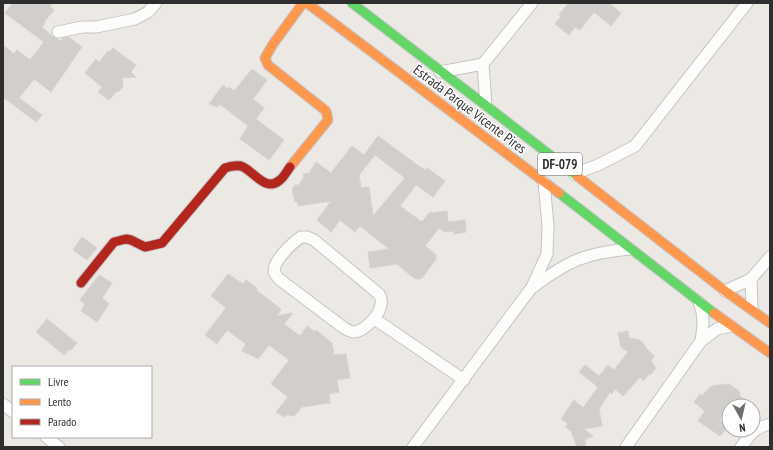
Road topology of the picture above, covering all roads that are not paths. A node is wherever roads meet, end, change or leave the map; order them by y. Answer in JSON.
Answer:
{"nodes":[{"id":1,"x":156,"y":3,"type":"edge"},
{"id":2,"x":303,"y":3,"type":"edge"},
{"id":3,"x":307,"y":3,"type":"edge"},
{"id":4,"x":352,"y":3,"type":"edge"},
{"id":5,"x":532,"y":3,"type":"edge"},
{"id":6,"x":747,"y":3,"type":"edge"},
{"id":7,"x":58,"y":32,"type":"dead end"},
{"id":8,"x":483,"y":64,"type":"junction"},
{"id":9,"x":440,"y":72,"type":"junction"},
{"id":10,"x":486,"y":105,"type":"junction"},
{"id":11,"x":574,"y":174,"type":"junction"},
{"id":12,"x":544,"y":182,"type":"junction"},
{"id":13,"x":630,"y":249,"type":"junction"},
{"id":14,"x":770,"y":257,"type":"edge"},
{"id":15,"x":751,"y":279,"type":"junction"},
{"id":16,"x":81,"y":283,"type":"dead end"},
{"id":17,"x":532,"y":287,"type":"junction"},
{"id":18,"x":725,"y":290,"type":"junction"},
{"id":19,"x":699,"y":302,"type":"junction"},
{"id":20,"x":752,"y":309,"type":"junction"},
{"id":21,"x":374,"y":319,"type":"junction"},
{"id":22,"x":770,"y":323,"type":"edge"},
{"id":23,"x":731,"y":326,"type":"junction"},
{"id":24,"x":701,"y":341,"type":"junction"},
{"id":25,"x":770,"y":353,"type":"edge"},
{"id":26,"x":464,"y":380,"type":"junction"},
{"id":27,"x":3,"y":404,"type":"edge"},
{"id":28,"x":12,"y":411,"type":"edge"},
{"id":29,"x":770,"y":424,"type":"edge"},
{"id":30,"x":47,"y":438,"type":"edge"},
{"id":31,"x":58,"y":447,"type":"edge"},
{"id":32,"x":413,"y":447,"type":"edge"},
{"id":33,"x":626,"y":447,"type":"edge"},
{"id":34,"x":741,"y":447,"type":"edge"}],
"edges":[{"from":1,"to":7,"type":"street"},
{"from":2,"to":16,"type":"main road"},
{"from":3,"to":12,"type":"main road","name":"Estrada Parque Vicente Pires","number":"DF-079"},
{"from":4,"to":9,"type":"main road","name":"Estrada Parque Vicente Pires","number":"DF-079"},
{"from":5,"to":8,"type":"street"},
{"from":6,"to":11,"type":"street"},
{"from":8,"to":9,"type":"street"},
{"from":8,"to":10,"type":"street"},
{"from":9,"to":10,"type":"main road","name":"Estrada Parque Vicente Pires","number":"DF-079"},
{"from":10,"to":11,"type":"main road","name":"Estrada Parque Vicente Pires","number":"DF-079"},
{"from":11,"to":18,"type":"main road","name":"Estrada Parque Vicente Pires","number":"DF-079"},
{"from":12,"to":13,"type":"main road","name":"Estrada Parque Vicente Pires","number":"DF-079"},
{"from":12,"to":17,"type":"street"},
{"from":13,"to":17,"type":"street"},
{"from":13,"to":19,"type":"main road","name":"Estrada Parque Vicente Pires","number":"DF-079"},
{"from":14,"to":15,"type":"street"},
{"from":15,"to":18,"type":"street"},
{"from":15,"to":20,"type":"street"},
{"from":17,"to":26,"type":"street"},
{"from":18,"to":20,"type":"main road","name":"Estrada Parque Vicente Pires","number":"DF-079"},
{"from":19,"to":23,"type":"main road","name":"Estrada Parque Vicente Pires","number":"DF-079"},
{"from":19,"to":24,"type":"street"},
{"from":20,"to":22,"type":"main road","name":"Estrada Parque Vicente Pires","number":"DF-079"},
{"from":21,"to":21,"type":"street"},
{"from":21,"to":26,"type":"street"},
{"from":23,"to":24,"type":"street"},
{"from":23,"to":25,"type":"main road","name":"Estrada Parque Vicente Pires","number":"DF-079"},
{"from":24,"to":33,"type":"street"},
{"from":26,"to":32,"type":"street"},
{"from":27,"to":28,"type":"street"},
{"from":29,"to":34,"type":"street"},
{"from":30,"to":31,"type":"street"}]}
